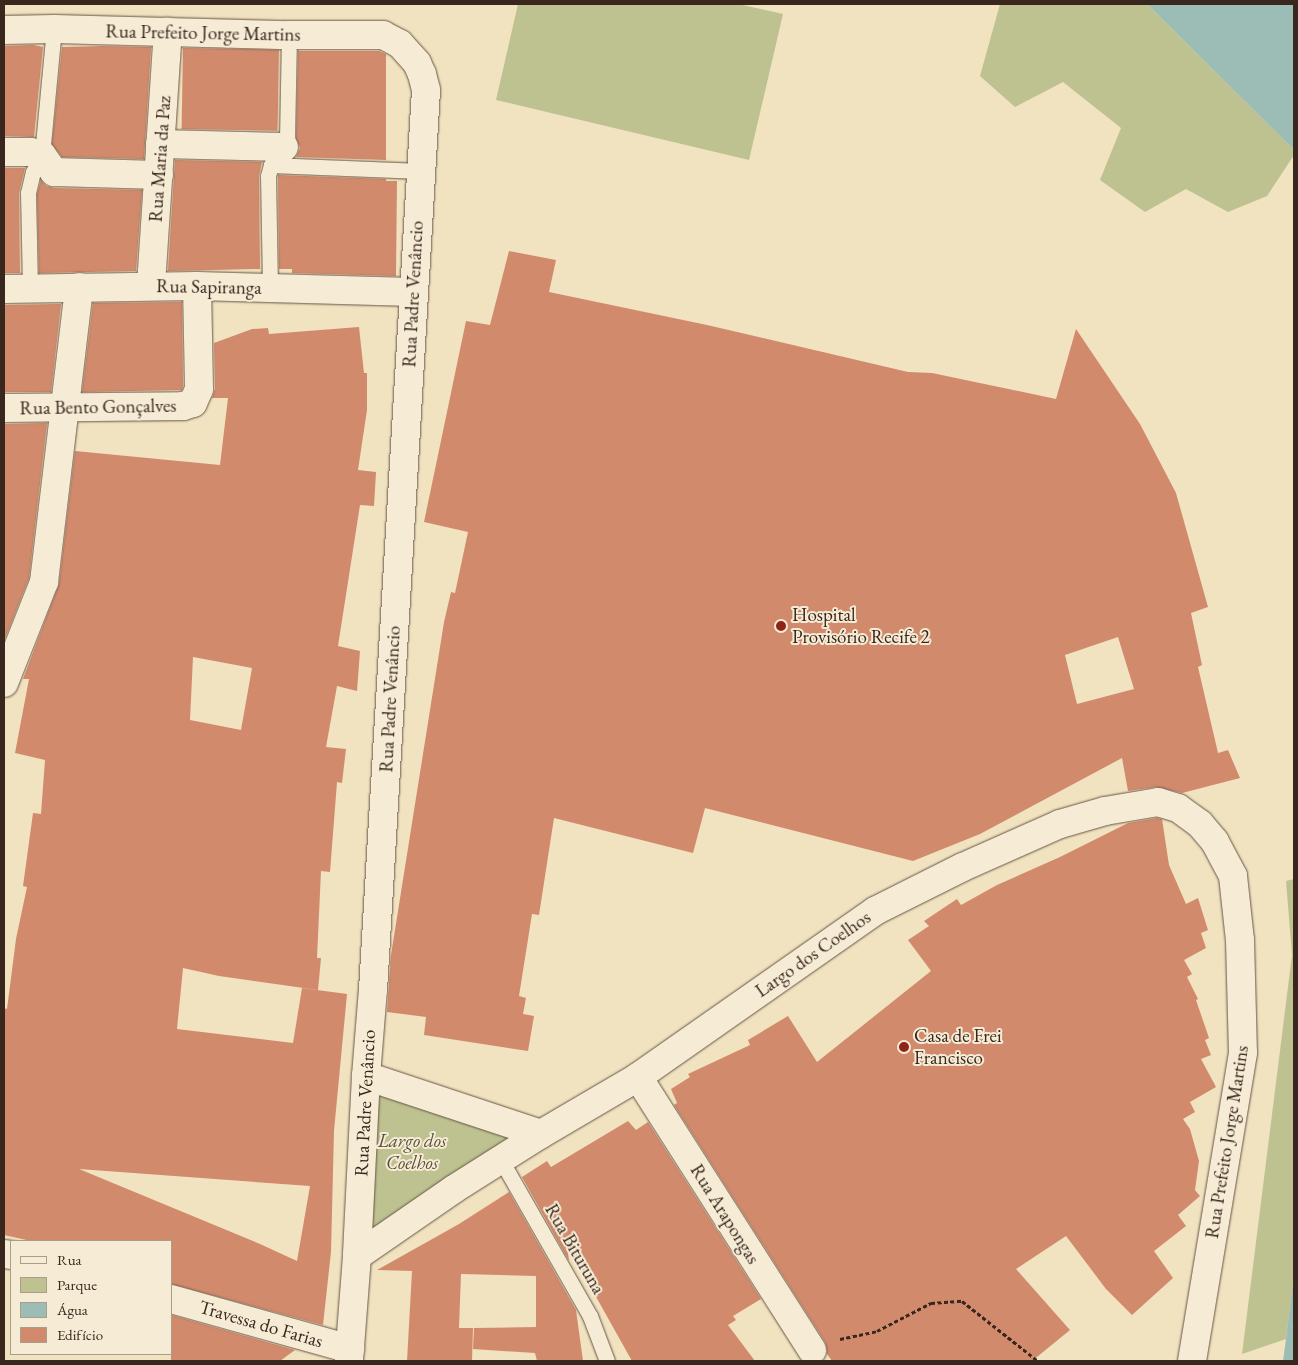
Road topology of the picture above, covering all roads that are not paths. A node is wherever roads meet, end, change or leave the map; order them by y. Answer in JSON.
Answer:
{"nodes":[{"id":1,"x":54,"y":29,"type":"junction"},
{"id":2,"x":4,"y":30,"type":"edge"},
{"id":3,"x":168,"y":32,"type":"junction"},
{"id":4,"x":289,"y":36,"type":"junction"},
{"id":5,"x":400,"y":44,"type":"joint"},
{"id":6,"x":160,"y":144,"type":"junction"},
{"id":7,"x":4,"y":152,"type":"edge"},
{"id":8,"x":42,"y":155,"type":"junction"},
{"id":9,"x":277,"y":156,"type":"junction"},
{"id":10,"x":420,"y":171,"type":"junction"},
{"id":11,"x":159,"y":175,"type":"junction"},
{"id":12,"x":151,"y":285,"type":"junction"},
{"id":13,"x":197,"y":286,"type":"junction"},
{"id":14,"x":79,"y":287,"type":"junction"},
{"id":15,"x":270,"y":288,"type":"junction"},
{"id":16,"x":17,"y":289,"type":"edge"},
{"id":17,"x":413,"y":292,"type":"junction"},
{"id":18,"x":64,"y":406,"type":"junction"},
{"id":19,"x":4,"y":408,"type":"edge"},
{"id":20,"x":4,"y":683,"type":"edge"},
{"id":21,"x":1105,"y":811,"type":"joint"},
{"id":22,"x":366,"y":1076,"type":"junction"},
{"id":23,"x":638,"y":1077,"type":"junction"},
{"id":24,"x":541,"y":1134,"type":"junction"},
{"id":25,"x":501,"y":1160,"type":"junction"},
{"id":26,"x":357,"y":1256,"type":"junction"},
{"id":27,"x":172,"y":1299,"type":"edge"},
{"id":28,"x":812,"y":1350,"type":"road end"},
{"id":29,"x":349,"y":1355,"type":"edge"},
{"id":30,"x":606,"y":1361,"type":"edge"},
{"id":31,"x":1192,"y":1361,"type":"edge"}],
"edges":[{"from":1,"to":2,"type":"street","name":"Rua Prefeito Jorge Martins"},
{"from":1,"to":3,"type":"street","name":"Rua Prefeito Jorge Martins"},
{"from":1,"to":8,"type":"lane"},
{"from":3,"to":4,"type":"street","name":"Rua Prefeito Jorge Martins"},
{"from":3,"to":6,"type":"street","name":"Rua Maria da Paz"},
{"from":4,"to":5,"type":"street","name":"Rua Prefeito Jorge Martins"},
{"from":4,"to":9,"type":"lane"},
{"from":5,"to":10,"type":"street","name":"Rua Padre Venâncio"},
{"from":6,"to":9,"type":"street"},
{"from":6,"to":11,"type":"street","name":"Rua Maria da Paz"},
{"from":7,"to":8,"type":"street"},
{"from":8,"to":11,"type":"street"},
{"from":8,"to":16,"type":"lane"},
{"from":9,"to":10,"type":"lane"},
{"from":9,"to":15,"type":"lane"},
{"from":10,"to":17,"type":"street","name":"Rua Padre Venâncio"},
{"from":11,"to":12,"type":"street","name":"Rua Maria da Paz"},
{"from":12,"to":13,"type":"street","name":"Rua Sapiranga"},
{"from":12,"to":14,"type":"street","name":"Rua Sapiranga"},
{"from":13,"to":15,"type":"street","name":"Rua Sapiranga"},
{"from":13,"to":18,"type":"street","name":"Rua Bento Gonçalves"},
{"from":14,"to":16,"type":"street","name":"Rua Sapiranga"},
{"from":14,"to":18,"type":"street"},
{"from":15,"to":17,"type":"street","name":"Rua Sapiranga"},
{"from":17,"to":22,"type":"street","name":"Rua Padre Venâncio"},
{"from":18,"to":19,"type":"street","name":"Rua Bento Gonçalves"},
{"from":18,"to":20,"type":"street"},
{"from":21,"to":23,"type":"street","name":"Largo dos Coelhos"},
{"from":21,"to":31,"type":"street","name":"Rua Prefeito Jorge Martins"},
{"from":22,"to":24,"type":"street"},
{"from":22,"to":26,"type":"street","name":"Rua Padre Venâncio"},
{"from":23,"to":24,"type":"street","name":"Largo dos Coelhos"},
{"from":23,"to":28,"type":"street","name":"Rua Arapongas"},
{"from":24,"to":25,"type":"street","name":"Largo dos Coelhos"},
{"from":25,"to":26,"type":"street","name":"Largo dos Coelhos"},
{"from":25,"to":30,"type":"lane","name":"Rua Bituruna"},
{"from":26,"to":29,"type":"street","name":"Rua Padre Venâncio"},
{"from":27,"to":29,"type":"street","name":"Travessa do Farias"}]}
